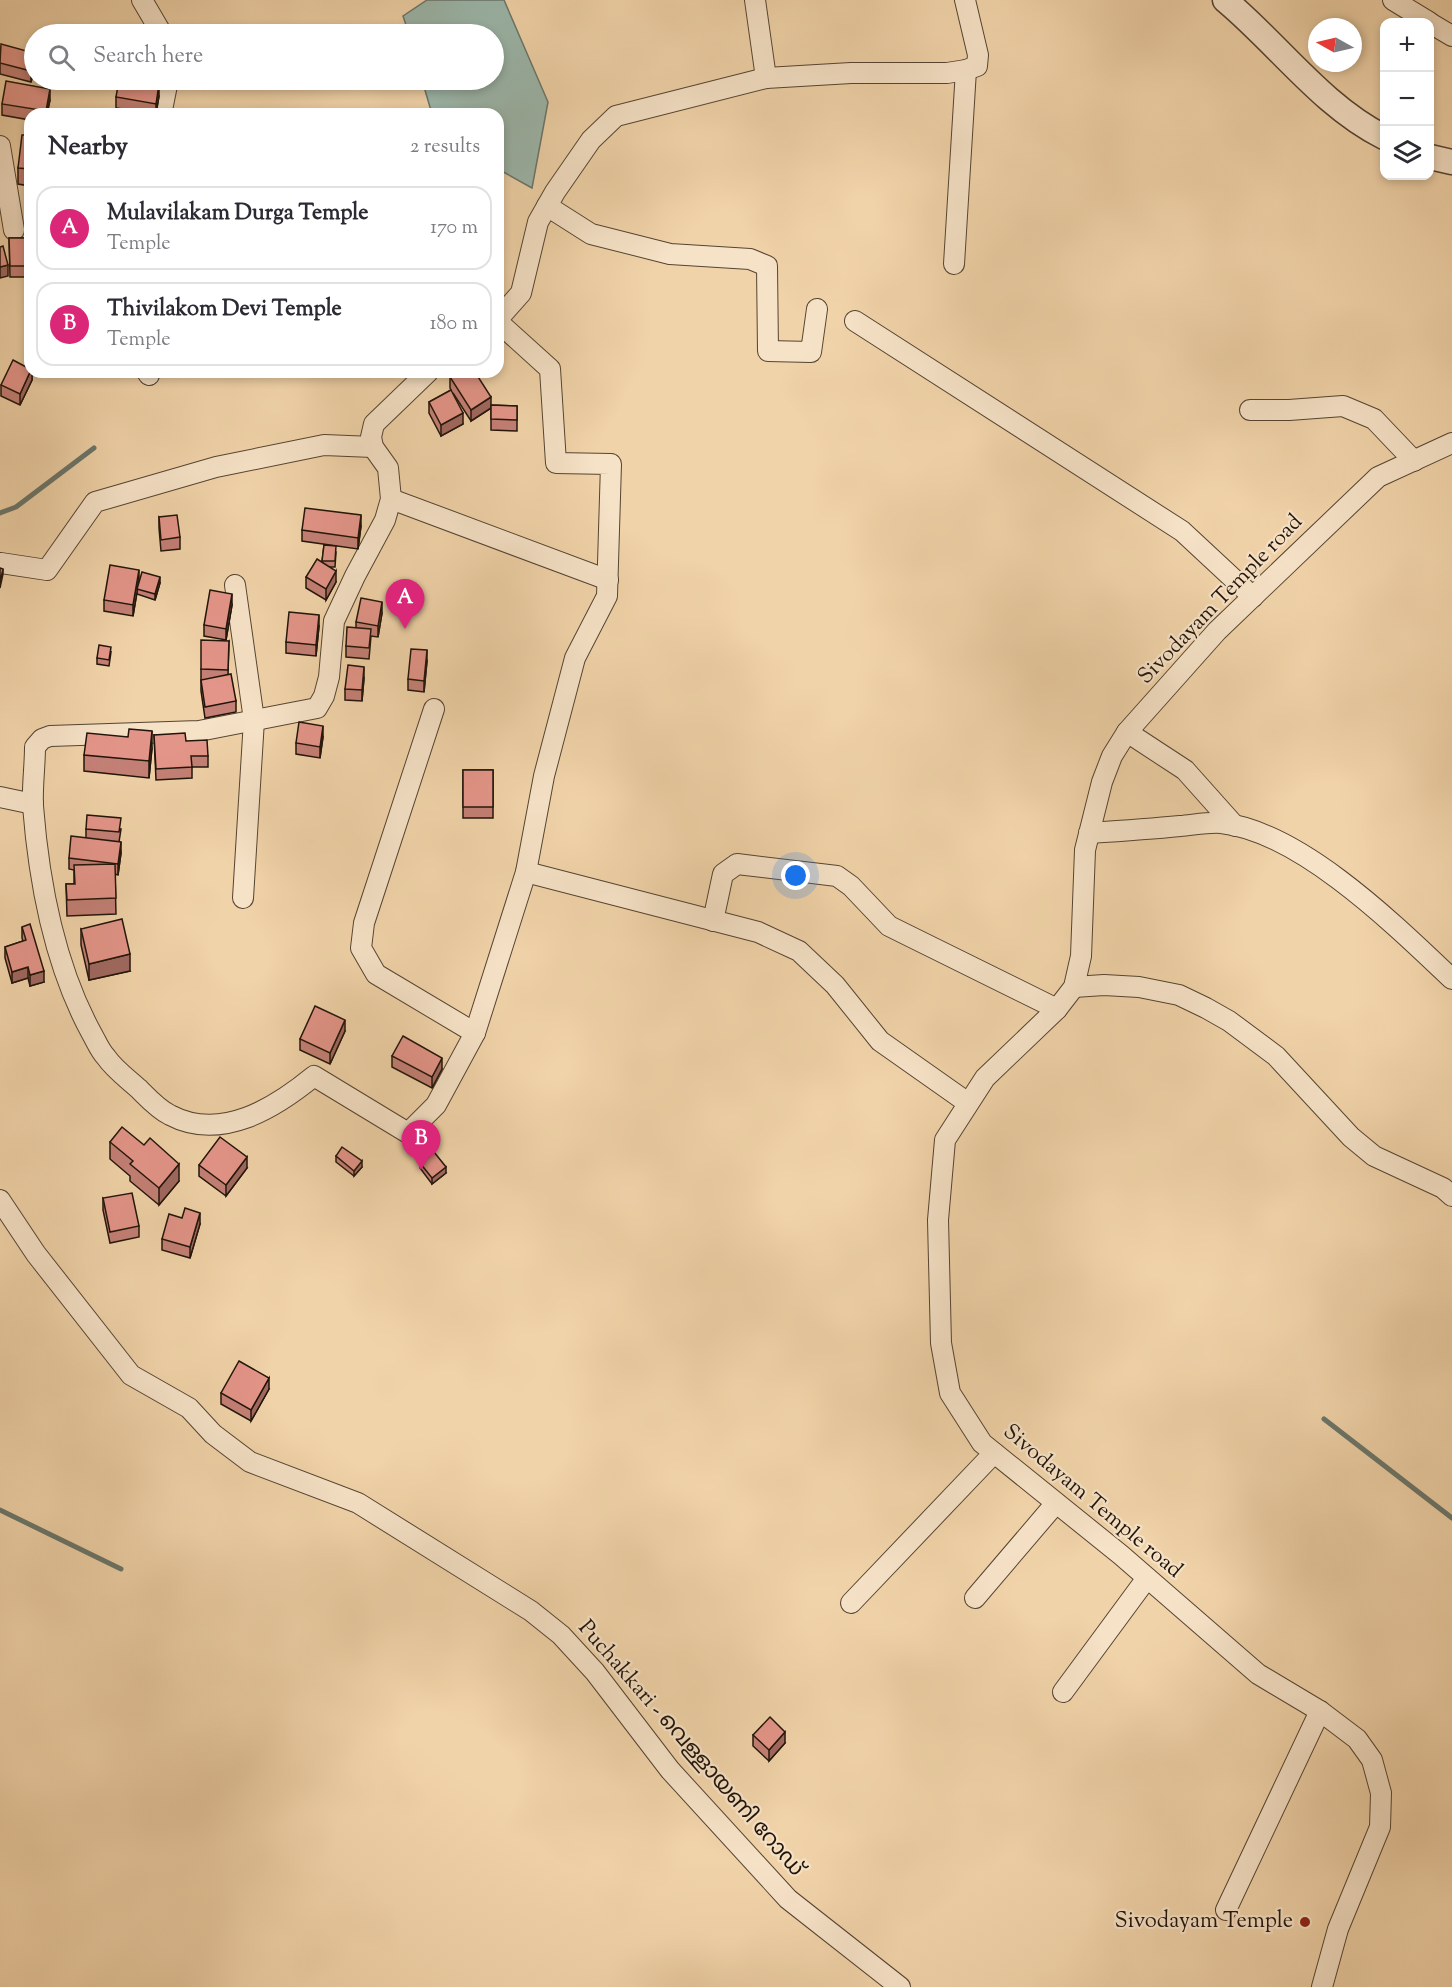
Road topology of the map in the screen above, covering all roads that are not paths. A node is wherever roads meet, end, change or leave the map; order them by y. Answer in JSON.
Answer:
{"nodes":[{"id":1,"x":142,"y":0,"type":"edge"},
{"id":2,"x":755,"y":0,"type":"edge"},
{"id":3,"x":965,"y":0,"type":"edge"},
{"id":4,"x":1225,"y":0,"type":"edge"},
{"id":5,"x":1393,"y":0,"type":"edge"},
{"id":6,"x":1421,"y":18,"type":"edge"},
{"id":7,"x":156,"y":24,"type":"edge"},
{"id":8,"x":1434,"y":26,"type":"edge"},
{"id":9,"x":1452,"y":36,"type":"edge"},
{"id":10,"x":966,"y":70,"type":"junction"},
{"id":11,"x":766,"y":78,"type":"junction"},
{"id":12,"x":166,"y":90,"type":"edge"},
{"id":13,"x":162,"y":108,"type":"edge"},
{"id":14,"x":1380,"y":135,"type":"edge"},
{"id":15,"x":0,"y":146,"type":"edge"},
{"id":16,"x":1434,"y":158,"type":"edge"},
{"id":17,"x":1452,"y":162,"type":"edge"},
{"id":18,"x":547,"y":206,"type":"junction"},
{"id":19,"x":15,"y":230,"type":"edge"},
{"id":20,"x":954,"y":264,"type":"dead end"},
{"id":21,"x":817,"y":309,"type":"dead end"},
{"id":22,"x":504,"y":314,"type":"edge"},
{"id":23,"x":855,"y":321,"type":"dead end"},
{"id":24,"x":504,"y":327,"type":"edge"},
{"id":25,"x":422,"y":378,"type":"edge"},
{"id":26,"x":1250,"y":410,"type":"dead end"},
{"id":27,"x":1452,"y":444,"type":"edge"},
{"id":28,"x":373,"y":447,"type":"junction"},
{"id":29,"x":1414,"y":461,"type":"junction"},
{"id":30,"x":391,"y":499,"type":"junction"},
{"id":31,"x":0,"y":563,"type":"edge"},
{"id":32,"x":608,"y":580,"type":"junction"},
{"id":33,"x":235,"y":585,"type":"dead end"},
{"id":34,"x":1253,"y":597,"type":"junction"},
{"id":35,"x":434,"y":709,"type":"dead end"},
{"id":36,"x":254,"y":720,"type":"junction"},
{"id":37,"x":1127,"y":732,"type":"junction"},
{"id":38,"x":0,"y":797,"type":"edge"},
{"id":39,"x":33,"y":804,"type":"junction"},
{"id":40,"x":1235,"y":826,"type":"junction"},
{"id":41,"x":1089,"y":833,"type":"junction"},
{"id":42,"x":526,"y":872,"type":"junction"},
{"id":43,"x":243,"y":898,"type":"dead end"},
{"id":44,"x":713,"y":921,"type":"junction"},
{"id":45,"x":1452,"y":979,"type":"edge"},
{"id":46,"x":1074,"y":987,"type":"junction"},
{"id":47,"x":1057,"y":1009,"type":"junction"},
{"id":48,"x":475,"y":1033,"type":"junction"},
{"id":49,"x":968,"y":1103,"type":"junction"},
{"id":50,"x":1452,"y":1196,"type":"edge"},
{"id":51,"x":0,"y":1200,"type":"edge"},
{"id":52,"x":994,"y":1453,"type":"junction"},
{"id":53,"x":1056,"y":1503,"type":"junction"},
{"id":54,"x":1147,"y":1578,"type":"junction"},
{"id":55,"x":975,"y":1598,"type":"dead end"},
{"id":56,"x":851,"y":1603,"type":"dead end"},
{"id":57,"x":1063,"y":1692,"type":"dead end"},
{"id":58,"x":1320,"y":1711,"type":"junction"},
{"id":59,"x":1226,"y":1910,"type":"dead end"},
{"id":60,"x":900,"y":1987,"type":"edge"},
{"id":61,"x":1322,"y":1987,"type":"edge"}],
"edges":[{"from":1,"to":7,"type":"street"},
{"from":2,"to":11,"type":"street"},
{"from":3,"to":10,"type":"street"},
{"from":4,"to":14,"type":"street"},
{"from":5,"to":6,"type":"street"},
{"from":8,"to":9,"type":"street"},
{"from":10,"to":11,"type":"street"},
{"from":10,"to":20,"type":"street"},
{"from":11,"to":18,"type":"street"},
{"from":12,"to":13,"type":"street"},
{"from":15,"to":19,"type":"street"},
{"from":16,"to":17,"type":"street"},
{"from":18,"to":21,"type":"street"},
{"from":18,"to":22,"type":"street"},
{"from":23,"to":34,"type":"street"},
{"from":24,"to":32,"type":"street"},
{"from":25,"to":28,"type":"street"},
{"from":26,"to":29,"type":"street"},
{"from":27,"to":29,"type":"street","name":"Sivodayam Temple road"},
{"from":28,"to":30,"type":"street"},
{"from":28,"to":31,"type":"street"},
{"from":29,"to":34,"type":"street","name":"Sivodayam Temple road"},
{"from":30,"to":32,"type":"street"},
{"from":30,"to":36,"type":"street"},
{"from":32,"to":42,"type":"street"},
{"from":33,"to":36,"type":"street"},
{"from":34,"to":37,"type":"street","name":"Sivodayam Temple road"},
{"from":35,"to":48,"type":"street"},
{"from":36,"to":39,"type":"street"},
{"from":36,"to":43,"type":"street"},
{"from":37,"to":40,"type":"street"},
{"from":37,"to":41,"type":"street","name":"Sivodayam Temple road"},
{"from":38,"to":39,"type":"street"},
{"from":39,"to":48,"type":"street"},
{"from":40,"to":41,"type":"street"},
{"from":40,"to":45,"type":"street"},
{"from":41,"to":46,"type":"street","name":"Sivodayam Temple road"},
{"from":42,"to":44,"type":"street"},
{"from":42,"to":48,"type":"street"},
{"from":44,"to":47,"type":"street"},
{"from":44,"to":49,"type":"street"},
{"from":46,"to":47,"type":"street","name":"Sivodayam Temple road"},
{"from":46,"to":50,"type":"street"},
{"from":47,"to":49,"type":"street","name":"Sivodayam Temple road"},
{"from":49,"to":52,"type":"street","name":"Sivodayam Temple road"},
{"from":51,"to":60,"type":"street","name":"Puchakkari - വെള്ളായണി റോഡ്"},
{"from":52,"to":53,"type":"street","name":"Sivodayam Temple road"},
{"from":52,"to":56,"type":"street"},
{"from":53,"to":54,"type":"street","name":"Sivodayam Temple road"},
{"from":53,"to":55,"type":"street"},
{"from":54,"to":57,"type":"street"},
{"from":54,"to":58,"type":"street","name":"Sivodayam Temple road"},
{"from":58,"to":59,"type":"street"},
{"from":58,"to":61,"type":"street","name":"Sivodayam Temple road"}]}
